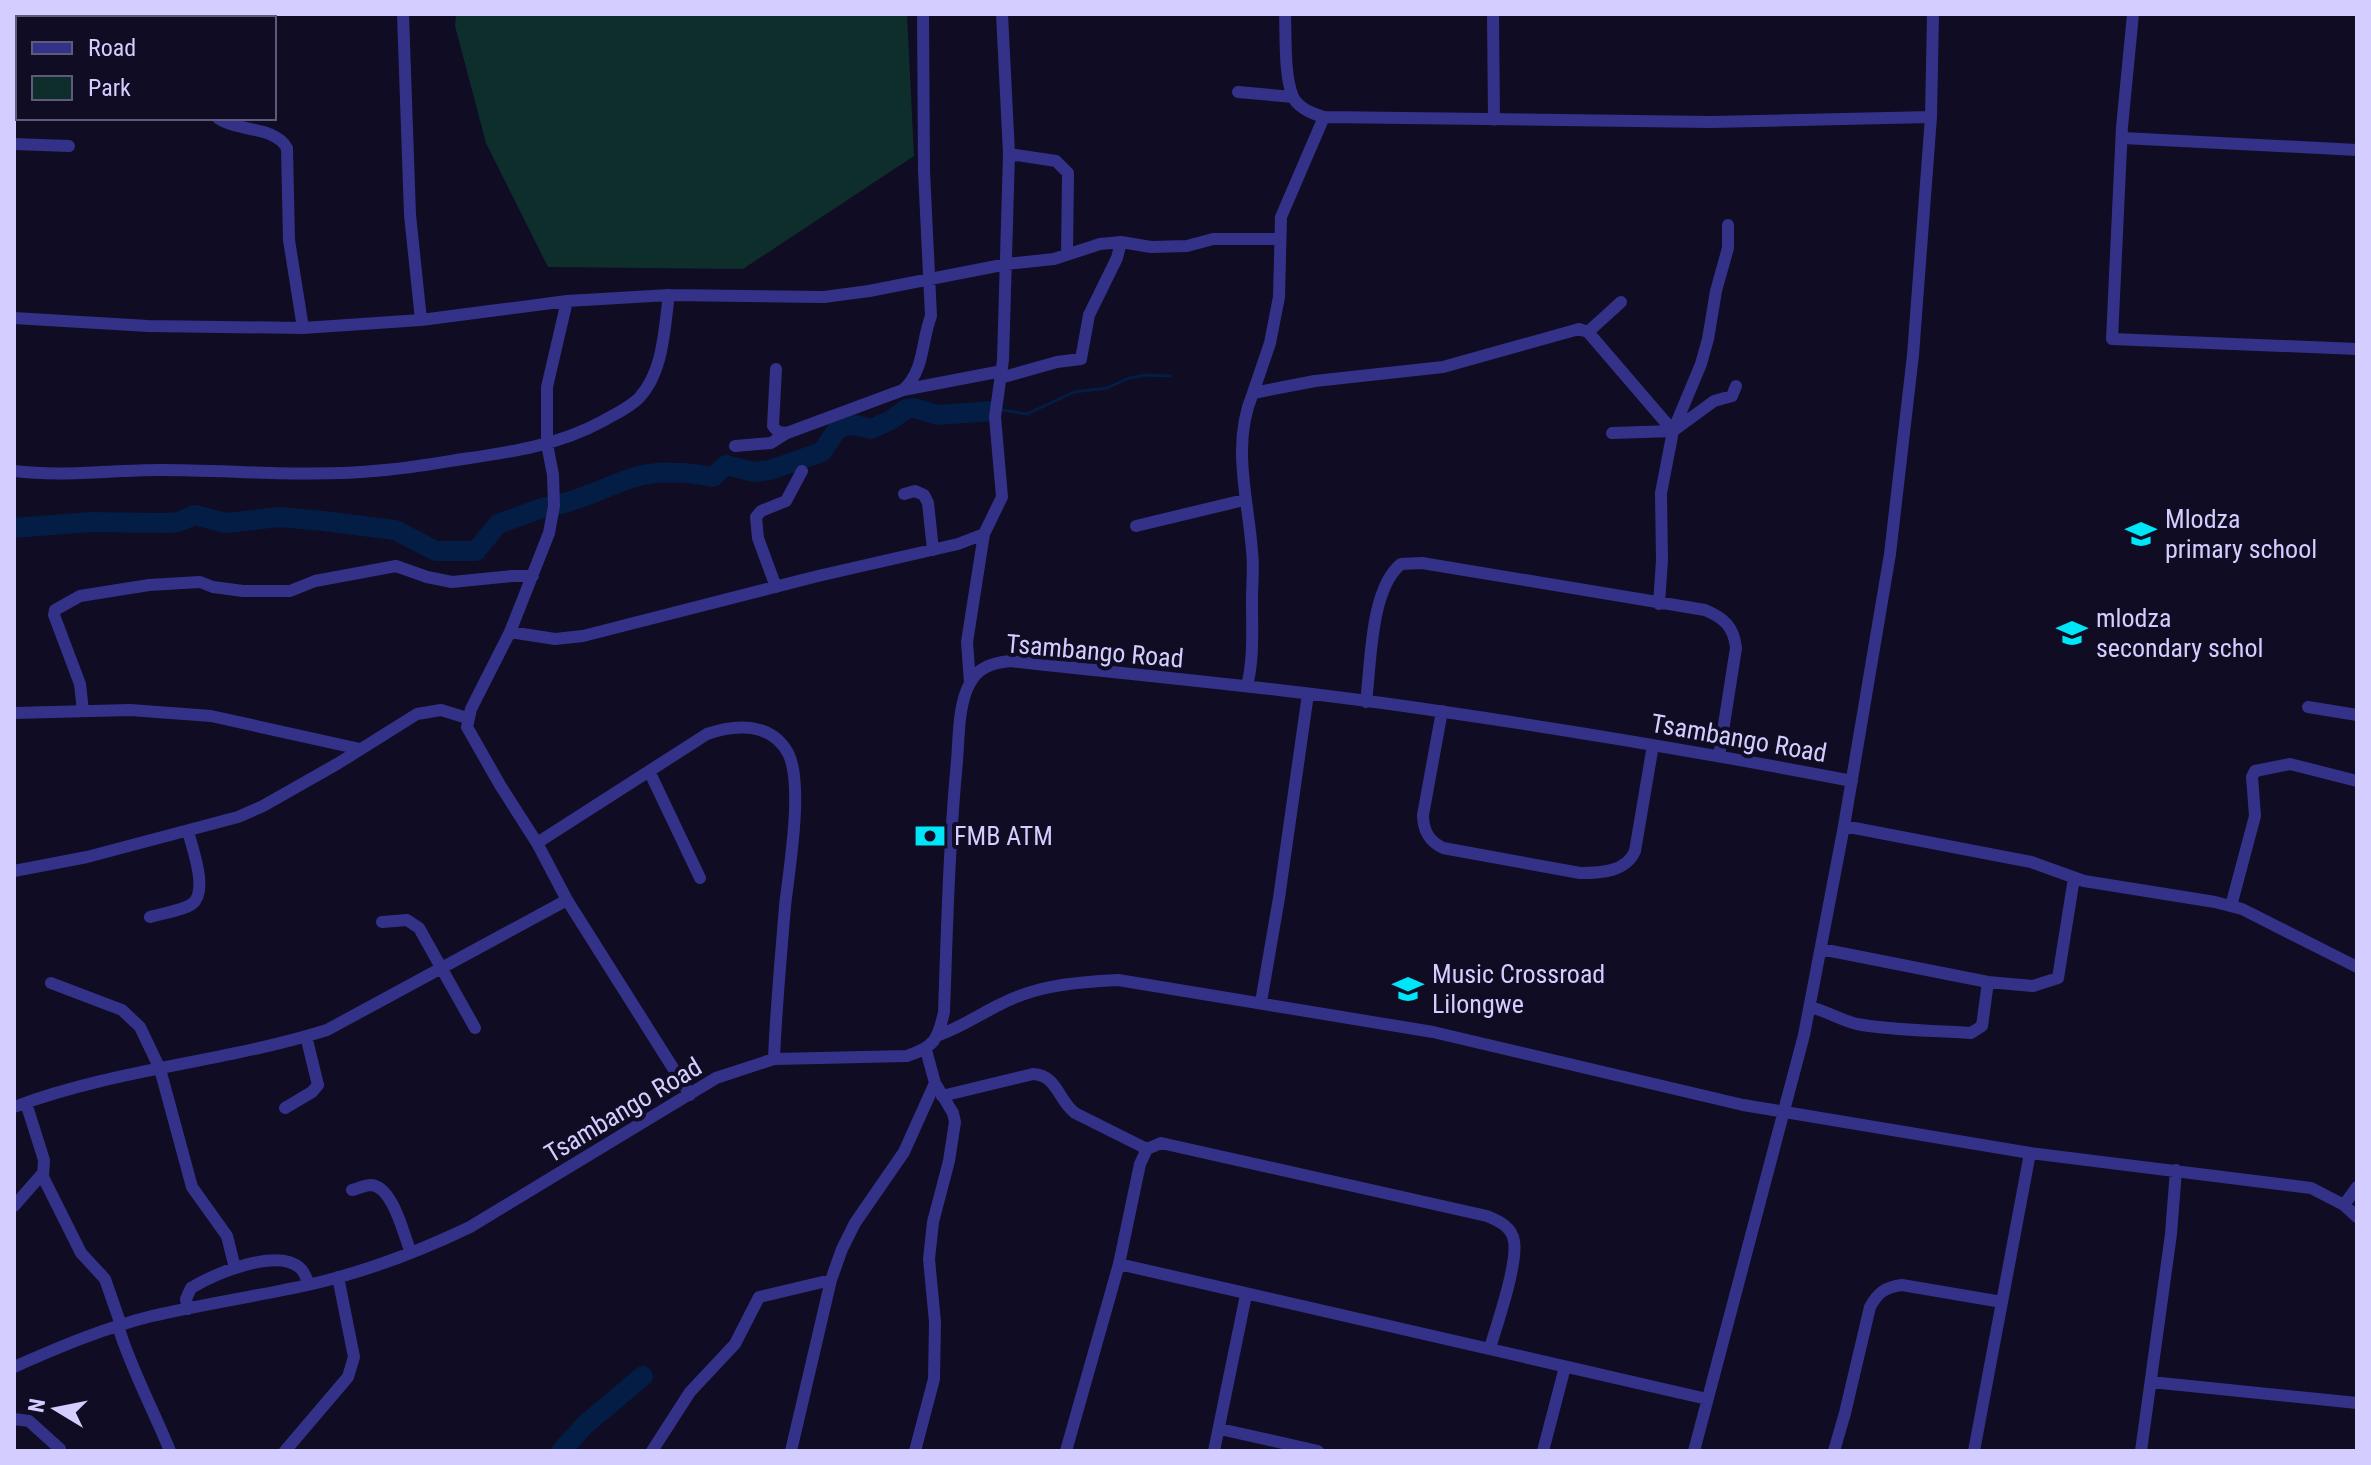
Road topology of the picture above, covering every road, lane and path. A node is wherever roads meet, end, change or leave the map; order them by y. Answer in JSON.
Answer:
{"nodes":[{"id":1,"x":403,"y":14,"type":"edge"},
{"id":2,"x":923,"y":14,"type":"edge"},
{"id":3,"x":1002,"y":14,"type":"edge"},
{"id":4,"x":1285,"y":14,"type":"edge"},
{"id":5,"x":1493,"y":14,"type":"edge"},
{"id":6,"x":1933,"y":14,"type":"edge"},
{"id":7,"x":2133,"y":14,"type":"edge"},
{"id":8,"x":1238,"y":92,"type":"dead end"},
{"id":9,"x":1293,"y":97,"type":"junction"},
{"id":10,"x":1324,"y":117,"type":"junction"},
{"id":11,"x":1931,"y":117,"type":"junction"},
{"id":12,"x":221,"y":120,"type":"edge"},
{"id":13,"x":1494,"y":120,"type":"junction"},
{"id":14,"x":2123,"y":138,"type":"junction"},
{"id":15,"x":14,"y":144,"type":"edge"},
{"id":16,"x":69,"y":146,"type":"dead end"},
{"id":17,"x":2357,"y":150,"type":"edge"},
{"id":18,"x":1009,"y":154,"type":"junction"},
{"id":19,"x":1728,"y":225,"type":"dead end"},
{"id":20,"x":1279,"y":239,"type":"junction"},
{"id":21,"x":1121,"y":242,"type":"junction"},
{"id":22,"x":1067,"y":255,"type":"junction"},
{"id":23,"x":1007,"y":264,"type":"junction"},
{"id":24,"x":930,"y":280,"type":"junction"},
{"id":25,"x":669,"y":295,"type":"junction"},
{"id":26,"x":567,"y":301,"type":"junction"},
{"id":27,"x":1621,"y":302,"type":"dead end"},
{"id":28,"x":14,"y":318,"type":"edge"},
{"id":29,"x":421,"y":320,"type":"junction"},
{"id":30,"x":303,"y":328,"type":"junction"},
{"id":31,"x":1588,"y":332,"type":"junction"},
{"id":32,"x":2357,"y":349,"type":"edge"},
{"id":33,"x":776,"y":369,"type":"dead end"},
{"id":34,"x":1001,"y":375,"type":"junction"},
{"id":35,"x":1736,"y":386,"type":"dead end"},
{"id":36,"x":903,"y":390,"type":"junction"},
{"id":37,"x":1253,"y":393,"type":"junction"},
{"id":38,"x":1673,"y":431,"type":"junction"},
{"id":39,"x":787,"y":433,"type":"junction"},
{"id":40,"x":1612,"y":433,"type":"dead end"},
{"id":41,"x":547,"y":444,"type":"junction"},
{"id":42,"x":735,"y":446,"type":"dead end"},
{"id":43,"x":14,"y":471,"type":"edge"},
{"id":44,"x":802,"y":471,"type":"dead end"},
{"id":45,"x":904,"y":494,"type":"dead end"},
{"id":46,"x":1244,"y":500,"type":"junction"},
{"id":47,"x":1136,"y":526,"type":"dead end"},
{"id":48,"x":984,"y":534,"type":"junction"},
{"id":49,"x":933,"y":550,"type":"junction"},
{"id":50,"x":533,"y":576,"type":"junction"},
{"id":51,"x":776,"y":587,"type":"junction"},
{"id":52,"x":1659,"y":604,"type":"junction"},
{"id":53,"x":510,"y":632,"type":"junction"},
{"id":54,"x":970,"y":683,"type":"junction"},
{"id":55,"x":1247,"y":686,"type":"junction"},
{"id":56,"x":1308,"y":694,"type":"junction"},
{"id":57,"x":1366,"y":702,"type":"junction"},
{"id":58,"x":2308,"y":707,"type":"dead end"},
{"id":59,"x":83,"y":711,"type":"junction"},
{"id":60,"x":1442,"y":711,"type":"junction"},
{"id":61,"x":14,"y":713,"type":"edge"},
{"id":62,"x":2357,"y":715,"type":"edge"},
{"id":63,"x":467,"y":718,"type":"junction"},
{"id":64,"x":1653,"y":745,"type":"junction"},
{"id":65,"x":360,"y":749,"type":"junction"},
{"id":66,"x":1719,"y":756,"type":"junction"},
{"id":67,"x":650,"y":773,"type":"junction"},
{"id":68,"x":1852,"y":781,"type":"junction"},
{"id":69,"x":2357,"y":781,"type":"edge"},
{"id":70,"x":1844,"y":826,"type":"junction"},
{"id":71,"x":188,"y":831,"type":"junction"},
{"id":72,"x":537,"y":843,"type":"junction"},
{"id":73,"x":14,"y":871,"type":"edge"},
{"id":74,"x":700,"y":878,"type":"dead end"},
{"id":75,"x":2074,"y":878,"type":"junction"},
{"id":76,"x":567,"y":900,"type":"junction"},
{"id":77,"x":2231,"y":906,"type":"junction"},
{"id":78,"x":150,"y":917,"type":"dead end"},
{"id":79,"x":382,"y":922,"type":"dead end"},
{"id":80,"x":1821,"y":949,"type":"junction"},
{"id":81,"x":2357,"y":967,"type":"edge"},
{"id":82,"x":441,"y":968,"type":"junction"},
{"id":83,"x":1988,"y":982,"type":"junction"},
{"id":84,"x":51,"y":983,"type":"dead end"},
{"id":85,"x":1261,"y":1002,"type":"junction"},
{"id":86,"x":1810,"y":1007,"type":"junction"},
{"id":87,"x":475,"y":1028,"type":"dead end"},
{"id":88,"x":939,"y":1035,"type":"junction"},
{"id":89,"x":306,"y":1036,"type":"junction"},
{"id":90,"x":926,"y":1050,"type":"junction"},
{"id":91,"x":774,"y":1059,"type":"junction"},
{"id":92,"x":160,"y":1069,"type":"junction"},
{"id":93,"x":935,"y":1083,"type":"junction"},
{"id":94,"x":690,"y":1095,"type":"junction"},
{"id":95,"x":942,"y":1096,"type":"junction"},
{"id":96,"x":20,"y":1105,"type":"edge"},
{"id":97,"x":285,"y":1108,"type":"dead end"},
{"id":98,"x":1784,"y":1111,"type":"junction"},
{"id":99,"x":1147,"y":1149,"type":"junction"},
{"id":100,"x":2030,"y":1153,"type":"junction"},
{"id":101,"x":2176,"y":1170,"type":"junction"},
{"id":102,"x":43,"y":1173,"type":"junction"},
{"id":103,"x":2357,"y":1187,"type":"edge"},
{"id":104,"x":352,"y":1190,"type":"dead end"},
{"id":105,"x":2344,"y":1205,"type":"junction"},
{"id":106,"x":14,"y":1206,"type":"edge"},
{"id":107,"x":2357,"y":1217,"type":"edge"},
{"id":108,"x":411,"y":1253,"type":"junction"},
{"id":109,"x":1119,"y":1264,"type":"junction"},
{"id":110,"x":235,"y":1268,"type":"junction"},
{"id":111,"x":338,"y":1277,"type":"junction"},
{"id":112,"x":831,"y":1280,"type":"junction"},
{"id":113,"x":309,"y":1284,"type":"junction"},
{"id":114,"x":1246,"y":1295,"type":"junction"},
{"id":115,"x":2002,"y":1302,"type":"junction"},
{"id":116,"x":188,"y":1309,"type":"junction"},
{"id":117,"x":120,"y":1326,"type":"junction"},
{"id":118,"x":1490,"y":1348,"type":"junction"},
{"id":119,"x":14,"y":1367,"type":"edge"},
{"id":120,"x":1565,"y":1367,"type":"junction"},
{"id":121,"x":2151,"y":1382,"type":"junction"},
{"id":122,"x":1707,"y":1399,"type":"junction"},
{"id":123,"x":2357,"y":1403,"type":"edge"},
{"id":124,"x":14,"y":1419,"type":"edge"},
{"id":125,"x":1220,"y":1429,"type":"junction"},
{"id":126,"x":60,"y":1449,"type":"edge"},
{"id":127,"x":170,"y":1451,"type":"edge"},
{"id":128,"x":285,"y":1451,"type":"edge"},
{"id":129,"x":652,"y":1451,"type":"edge"},
{"id":130,"x":791,"y":1451,"type":"edge"},
{"id":131,"x":915,"y":1451,"type":"edge"},
{"id":132,"x":1066,"y":1451,"type":"edge"},
{"id":133,"x":1214,"y":1451,"type":"edge"},
{"id":134,"x":1318,"y":1451,"type":"edge"},
{"id":135,"x":1543,"y":1451,"type":"edge"},
{"id":136,"x":1694,"y":1451,"type":"edge"},
{"id":137,"x":1834,"y":1451,"type":"edge"},
{"id":138,"x":1974,"y":1451,"type":"edge"},
{"id":139,"x":2141,"y":1451,"type":"edge"}],
"edges":[{"from":1,"to":29,"type":"street"},
{"from":2,"to":24,"type":"street"},
{"from":3,"to":18,"type":"street"},
{"from":4,"to":9,"type":"street"},
{"from":5,"to":13,"type":"street"},
{"from":6,"to":11,"type":"street"},
{"from":7,"to":14,"type":"street"},
{"from":8,"to":9,"type":"street"},
{"from":9,"to":10,"type":"street"},
{"from":10,"to":13,"type":"street"},
{"from":10,"to":20,"type":"street"},
{"from":11,"to":13,"type":"street"},
{"from":11,"to":68,"type":"street"},
{"from":12,"to":30,"type":"street"},
{"from":14,"to":17,"type":"street"},
{"from":14,"to":32,"type":"street"},
{"from":15,"to":16,"type":"street"},
{"from":18,"to":22,"type":"street"},
{"from":18,"to":23,"type":"street"},
{"from":19,"to":38,"type":"street"},
{"from":20,"to":21,"type":"street"},
{"from":20,"to":37,"type":"street"},
{"from":21,"to":22,"type":"street"},
{"from":21,"to":34,"type":"street"},
{"from":22,"to":23,"type":"street"},
{"from":23,"to":24,"type":"street"},
{"from":23,"to":34,"type":"street"},
{"from":24,"to":25,"type":"street"},
{"from":24,"to":36,"type":"street"},
{"from":25,"to":26,"type":"street"},
{"from":25,"to":41,"type":"street"},
{"from":26,"to":29,"type":"street"},
{"from":26,"to":41,"type":"street"},
{"from":27,"to":31,"type":"street"},
{"from":28,"to":30,"type":"street"},
{"from":29,"to":30,"type":"street"},
{"from":31,"to":37,"type":"street"},
{"from":31,"to":38,"type":"street"},
{"from":33,"to":39,"type":"street"},
{"from":34,"to":36,"type":"street"},
{"from":34,"to":48,"type":"street"},
{"from":35,"to":38,"type":"street"},
{"from":36,"to":39,"type":"street"},
{"from":37,"to":46,"type":"street"},
{"from":38,"to":40,"type":"street"},
{"from":38,"to":52,"type":"street"},
{"from":39,"to":42,"type":"street"},
{"from":41,"to":43,"type":"street"},
{"from":41,"to":50,"type":"street"},
{"from":44,"to":51,"type":"street"},
{"from":45,"to":49,"type":"street"},
{"from":46,"to":47,"type":"street"},
{"from":46,"to":55,"type":"street"},
{"from":48,"to":49,"type":"street"},
{"from":48,"to":54,"type":"street"},
{"from":49,"to":51,"type":"street"},
{"from":50,"to":53,"type":"street"},
{"from":50,"to":59,"type":"street"},
{"from":51,"to":53,"type":"street"},
{"from":52,"to":57,"type":"street"},
{"from":52,"to":66,"type":"street"},
{"from":53,"to":63,"type":"street"},
{"from":54,"to":55,"type":"street","name":"Tsambango Road"},
{"from":54,"to":88,"type":"street"},
{"from":55,"to":56,"type":"street","name":"Tsambango Road"},
{"from":56,"to":57,"type":"street","name":"Tsambango Road"},
{"from":56,"to":85,"type":"street"},
{"from":57,"to":60,"type":"street","name":"Tsambango Road"},
{"from":58,"to":62,"type":"street"},
{"from":59,"to":61,"type":"street"},
{"from":59,"to":65,"type":"street"},
{"from":60,"to":64,"type":"street","name":"Tsambango Road"},
{"from":60,"to":64,"type":"street"},
{"from":63,"to":65,"type":"street"},
{"from":63,"to":72,"type":"street"},
{"from":64,"to":66,"type":"street","name":"Tsambango Road"},
{"from":65,"to":71,"type":"street"},
{"from":66,"to":68,"type":"street","name":"Tsambango Road"},
{"from":67,"to":72,"type":"street"},
{"from":67,"to":74,"type":"street"},
{"from":67,"to":91,"type":"street"},
{"from":68,"to":70,"type":"street"},
{"from":69,"to":77,"type":"street"},
{"from":70,"to":75,"type":"street"},
{"from":70,"to":80,"type":"street"},
{"from":71,"to":73,"type":"street"},
{"from":71,"to":78,"type":"street"},
{"from":72,"to":76,"type":"street"},
{"from":75,"to":77,"type":"street"},
{"from":75,"to":83,"type":"street"},
{"from":76,"to":82,"type":"street"},
{"from":76,"to":94,"type":"street"},
{"from":77,"to":81,"type":"street"},
{"from":79,"to":82,"type":"street"},
{"from":80,"to":83,"type":"street"},
{"from":80,"to":86,"type":"street"},
{"from":82,"to":87,"type":"street"},
{"from":82,"to":89,"type":"street"},
{"from":83,"to":86,"type":"street"},
{"from":84,"to":92,"type":"street"},
{"from":85,"to":88,"type":"street"},
{"from":85,"to":98,"type":"street"},
{"from":86,"to":98,"type":"street"},
{"from":88,"to":90,"type":"street"},
{"from":89,"to":92,"type":"street"},
{"from":89,"to":97,"type":"street"},
{"from":90,"to":91,"type":"street","name":"Tsambango Road"},
{"from":90,"to":93,"type":"street"},
{"from":91,"to":94,"type":"street","name":"Tsambango Road"},
{"from":92,"to":96,"type":"street"},
{"from":92,"to":110,"type":"street"},
{"from":93,"to":95,"type":"street"},
{"from":93,"to":112,"type":"street"},
{"from":94,"to":108,"type":"street","name":"Tsambango Road"},
{"from":95,"to":99,"type":"street"},
{"from":95,"to":131,"type":"street"},
{"from":96,"to":102,"type":"street"},
{"from":98,"to":100,"type":"street"},
{"from":98,"to":122,"type":"street"},
{"from":99,"to":109,"type":"street"},
{"from":99,"to":118,"type":"street"},
{"from":100,"to":101,"type":"street"},
{"from":100,"to":115,"type":"street"},
{"from":101,"to":105,"type":"street"},
{"from":101,"to":121,"type":"street"},
{"from":102,"to":106,"type":"street"},
{"from":102,"to":117,"type":"street"},
{"from":103,"to":105,"type":"street"},
{"from":104,"to":108,"type":"street"},
{"from":105,"to":107,"type":"street"},
{"from":108,"to":111,"type":"street","name":"Tsambango Road"},
{"from":109,"to":114,"type":"street"},
{"from":109,"to":132,"type":"street"},
{"from":110,"to":113,"type":"street"},
{"from":110,"to":116,"type":"street"},
{"from":111,"to":113,"type":"street","name":"Tsambango Road"},
{"from":111,"to":128,"type":"street"},
{"from":112,"to":129,"type":"street"},
{"from":112,"to":130,"type":"street"},
{"from":113,"to":116,"type":"street","name":"Tsambango Road"},
{"from":114,"to":118,"type":"street"},
{"from":114,"to":125,"type":"street"},
{"from":115,"to":137,"type":"street"},
{"from":115,"to":138,"type":"street"},
{"from":116,"to":117,"type":"street","name":"Tsambango Road"},
{"from":117,"to":119,"type":"street","name":"Tsambango Road"},
{"from":117,"to":127,"type":"street"},
{"from":118,"to":120,"type":"street"},
{"from":120,"to":122,"type":"street"},
{"from":120,"to":135,"type":"street"},
{"from":121,"to":123,"type":"street"},
{"from":121,"to":139,"type":"street"},
{"from":122,"to":136,"type":"street"},
{"from":124,"to":126,"type":"street"},
{"from":125,"to":133,"type":"street"},
{"from":125,"to":134,"type":"street"}]}
